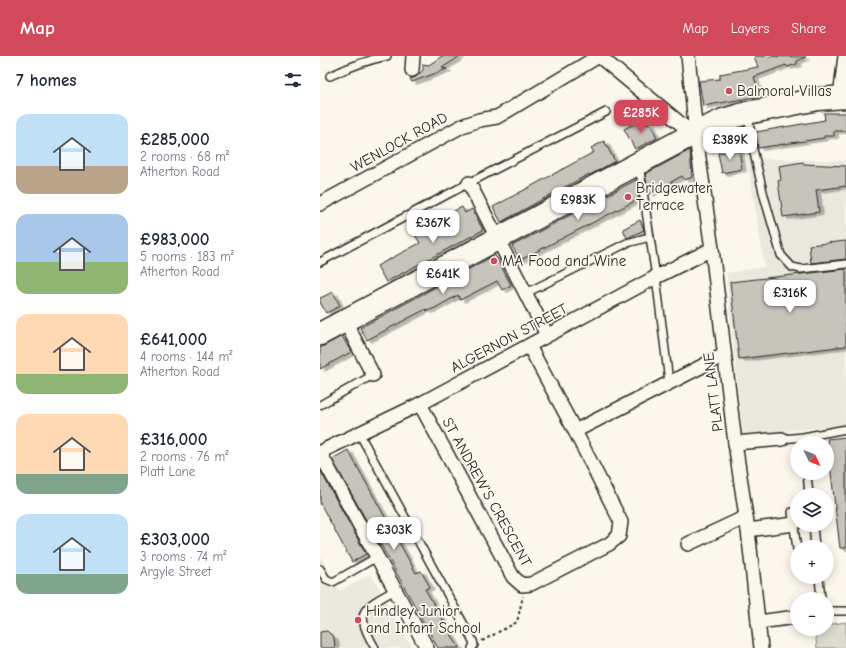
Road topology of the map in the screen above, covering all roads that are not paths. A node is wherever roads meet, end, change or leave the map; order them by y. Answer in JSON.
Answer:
{"nodes":[{"id":1,"x":387,"y":56,"type":"edge"},
{"id":2,"x":413,"y":56,"type":"edge"},
{"id":3,"x":599,"y":56,"type":"edge"},
{"id":4,"x":688,"y":56,"type":"edge"},
{"id":5,"x":845,"y":56,"type":"edge"},
{"id":6,"x":412,"y":70,"type":"dead end"},
{"id":7,"x":330,"y":76,"type":"dead end"},
{"id":8,"x":843,"y":97,"type":"edge"},
{"id":9,"x":606,"y":112,"type":"dead end"},
{"id":10,"x":747,"y":113,"type":"junction"},
{"id":11,"x":693,"y":134,"type":"junction"},
{"id":12,"x":639,"y":163,"type":"junction"},
{"id":13,"x":469,"y":183,"type":"junction"},
{"id":14,"x":320,"y":204,"type":"edge"},
{"id":15,"x":650,"y":237,"type":"junction"},
{"id":16,"x":498,"y":238,"type":"junction"},
{"id":17,"x":712,"y":249,"type":"junction"},
{"id":18,"x":320,"y":262,"type":"edge"},
{"id":19,"x":846,"y":264,"type":"edge"},
{"id":20,"x":656,"y":277,"type":"junction"},
{"id":21,"x":526,"y":294,"type":"junction"},
{"id":22,"x":345,"y":321,"type":"junction"},
{"id":23,"x":322,"y":330,"type":"edge"},
{"id":24,"x":547,"y":335,"type":"junction"},
{"id":25,"x":529,"y":346,"type":"junction"},
{"id":26,"x":724,"y":355,"type":"junction"},
{"id":27,"x":373,"y":375,"type":"joint"},
{"id":28,"x":669,"y":382,"type":"junction"},
{"id":29,"x":420,"y":404,"type":"junction"},
{"id":30,"x":320,"y":405,"type":"edge"},
{"id":31,"x":846,"y":429,"type":"edge"},
{"id":32,"x":576,"y":431,"type":"junction"},
{"id":33,"x":359,"y":433,"type":"junction"},
{"id":34,"x":819,"y":436,"type":"edge"},
{"id":35,"x":782,"y":439,"type":"joint"},
{"id":36,"x":790,"y":439,"type":"edge"},
{"id":37,"x":735,"y":443,"type":"junction"},
{"id":38,"x":320,"y":453,"type":"edge"},
{"id":39,"x":746,"y":517,"type":"junction"},
{"id":40,"x":790,"y":519,"type":"edge"},
{"id":41,"x":748,"y":530,"type":"junction"},
{"id":42,"x":688,"y":544,"type":"dead end"},
{"id":43,"x":377,"y":557,"type":"junction"},
{"id":44,"x":320,"y":569,"type":"edge"},
{"id":45,"x":395,"y":590,"type":"junction"},
{"id":46,"x":834,"y":611,"type":"edge"},
{"id":47,"x":846,"y":611,"type":"edge"},
{"id":48,"x":790,"y":617,"type":"edge"},
{"id":49,"x":758,"y":622,"type":"junction"},
{"id":50,"x":473,"y":647,"type":"edge"},
{"id":51,"x":375,"y":648,"type":"edge"},
{"id":52,"x":427,"y":648,"type":"edge"},
{"id":53,"x":761,"y":648,"type":"edge"}],
"edges":[{"from":1,"to":7,"type":"lane"},
{"from":2,"to":6,"type":"street"},
{"from":3,"to":11,"type":"street"},
{"from":3,"to":14,"type":"street","name":"WENLOCK ROAD"},
{"from":4,"to":11,"type":"street","name":"PLATT LANE"},
{"from":5,"to":8,"type":"street"},
{"from":8,"to":10,"type":"highway"},
{"from":9,"to":13,"type":"lane"},
{"from":10,"to":11,"type":"highway"},
{"from":10,"to":19,"type":"lane"},
{"from":11,"to":12,"type":"highway"},
{"from":11,"to":17,"type":"street","name":"PLATT LANE"},
{"from":12,"to":15,"type":"lane"},
{"from":12,"to":16,"type":"highway"},
{"from":13,"to":16,"type":"street"},
{"from":13,"to":18,"type":"lane"},
{"from":15,"to":20,"type":"lane"},
{"from":15,"to":21,"type":"lane"},
{"from":16,"to":21,"type":"street"},
{"from":16,"to":22,"type":"highway"},
{"from":17,"to":20,"type":"street","name":"ALGERNON STREET"},
{"from":17,"to":26,"type":"street","name":"PLATT LANE"},
{"from":20,"to":24,"type":"street","name":"ALGERNON STREET"},
{"from":20,"to":28,"type":"lane"},
{"from":21,"to":24,"type":"street"},
{"from":22,"to":23,"type":"highway"},
{"from":22,"to":27,"type":"street"},
{"from":24,"to":25,"type":"street","name":"ALGERNON STREET"},
{"from":25,"to":29,"type":"street","name":"ALGERNON STREET"},
{"from":25,"to":32,"type":"street","name":"ST ANDREW'S CRESCENT"},
{"from":26,"to":28,"type":"street"},
{"from":26,"to":37,"type":"street","name":"PLATT LANE"},
{"from":27,"to":30,"type":"lane"},
{"from":28,"to":32,"type":"street"},
{"from":29,"to":32,"type":"street","name":"ST ANDREW'S CRESCENT"},
{"from":29,"to":33,"type":"street","name":"ALGERNON STREET"},
{"from":31,"to":34,"type":"lane"},
{"from":33,"to":38,"type":"street","name":"ALGERNON STREET"},
{"from":33,"to":50,"type":"lane"},
{"from":35,"to":36,"type":"lane"},
{"from":35,"to":37,"type":"street"},
{"from":37,"to":39,"type":"street","name":"PLATT LANE"},
{"from":38,"to":43,"type":"street"},
{"from":39,"to":41,"type":"street","name":"PLATT LANE"},
{"from":39,"to":42,"type":"street"},
{"from":40,"to":41,"type":"street"},
{"from":41,"to":49,"type":"street","name":"PLATT LANE"},
{"from":43,"to":44,"type":"lane"},
{"from":43,"to":45,"type":"street"},
{"from":45,"to":51,"type":"lane"},
{"from":45,"to":52,"type":"street"},
{"from":46,"to":47,"type":"lane"},
{"from":48,"to":49,"type":"street"},
{"from":49,"to":53,"type":"street","name":"PLATT LANE"}]}
